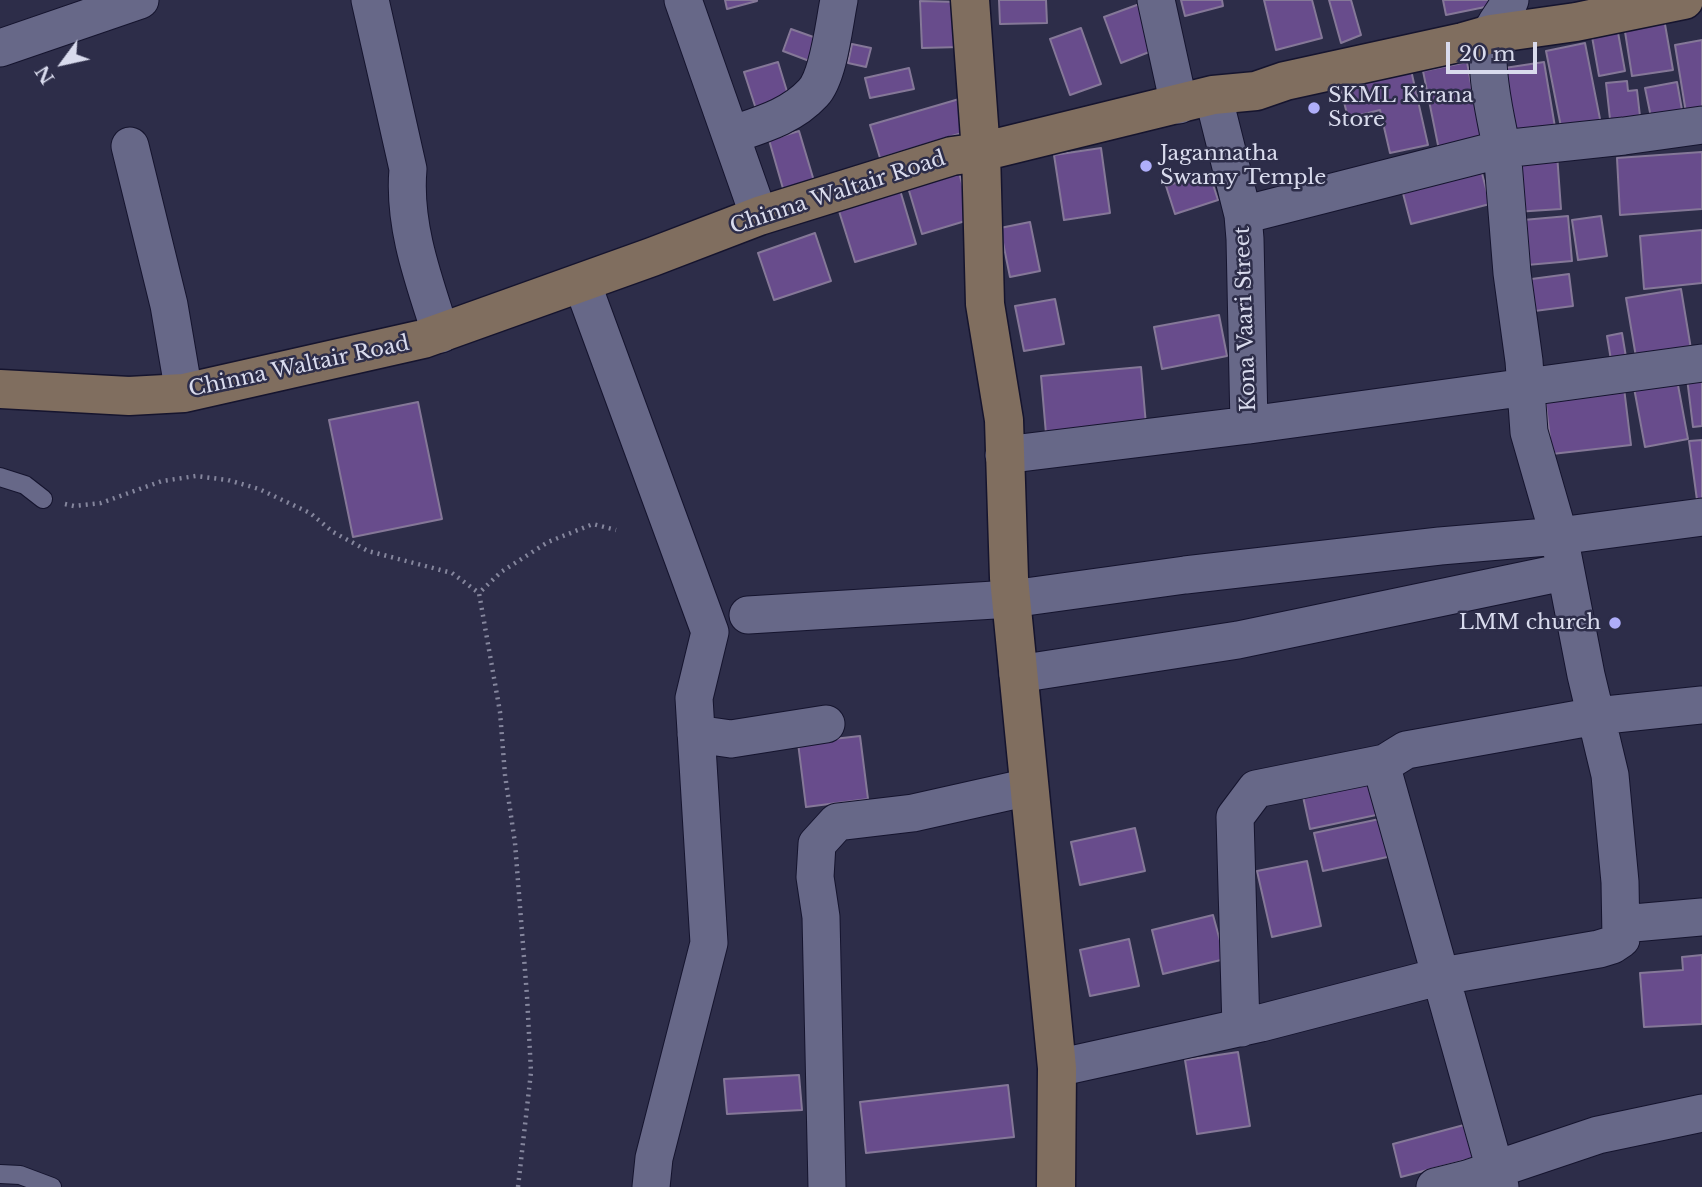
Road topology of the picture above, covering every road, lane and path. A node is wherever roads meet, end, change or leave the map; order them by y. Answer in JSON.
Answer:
{"nodes":[{"id":1,"x":140,"y":0,"type":"edge"},
{"id":2,"x":370,"y":0,"type":"edge"},
{"id":3,"x":683,"y":0,"type":"edge"},
{"id":4,"x":839,"y":0,"type":"edge"},
{"id":5,"x":970,"y":0,"type":"edge"},
{"id":6,"x":1156,"y":0,"type":"edge"},
{"id":7,"x":1510,"y":0,"type":"edge"},
{"id":8,"x":1684,"y":0,"type":"edge"},
{"id":9,"x":1491,"y":34,"type":"junction"},
{"id":10,"x":0,"y":48,"type":"edge"},
{"id":11,"x":1196,"y":100,"type":"junction"},
{"id":12,"x":1702,"y":125,"type":"edge"},
{"id":13,"x":731,"y":135,"type":"junction"},
{"id":14,"x":130,"y":146,"type":"dead end"},
{"id":15,"x":1502,"y":149,"type":"junction"},
{"id":16,"x":981,"y":152,"type":"junction"},
{"id":17,"x":1243,"y":215,"type":"junction"},
{"id":18,"x":759,"y":216,"type":"junction"},
{"id":19,"x":582,"y":283,"type":"junction"},
{"id":20,"x":441,"y":334,"type":"junction"},
{"id":21,"x":1702,"y":363,"type":"edge"},
{"id":22,"x":1524,"y":387,"type":"junction"},
{"id":23,"x":0,"y":389,"type":"edge"},
{"id":24,"x":184,"y":393,"type":"junction"},
{"id":25,"x":1249,"y":425,"type":"junction"},
{"id":26,"x":1004,"y":455,"type":"junction"},
{"id":27,"x":0,"y":477,"type":"edge"},
{"id":28,"x":43,"y":499,"type":"joint"},
{"id":29,"x":1702,"y":517,"type":"edge"},
{"id":30,"x":616,"y":530,"type":"dead end"},
{"id":31,"x":1559,"y":536,"type":"junction"},
{"id":32,"x":1564,"y":572,"type":"junction"},
{"id":33,"x":479,"y":593,"type":"junction"},
{"id":34,"x":1011,"y":599,"type":"junction"},
{"id":35,"x":748,"y":615,"type":"dead end"},
{"id":36,"x":1018,"y":674,"type":"junction"},
{"id":37,"x":1702,"y":705,"type":"edge"},
{"id":38,"x":1596,"y":716,"type":"junction"},
{"id":39,"x":826,"y":724,"type":"dead end"},
{"id":40,"x":696,"y":734,"type":"junction"},
{"id":41,"x":1385,"y":763,"type":"junction"},
{"id":42,"x":1029,"y":787,"type":"junction"},
{"id":43,"x":1702,"y":917,"type":"edge"},
{"id":44,"x":1622,"y":924,"type":"junction"},
{"id":45,"x":1442,"y":976,"type":"junction"},
{"id":46,"x":1241,"y":1028,"type":"junction"},
{"id":47,"x":1057,"y":1068,"type":"junction"},
{"id":48,"x":1702,"y":1113,"type":"edge"},
{"id":49,"x":0,"y":1174,"type":"edge"},
{"id":50,"x":1498,"y":1178,"type":"edge"},
{"id":51,"x":52,"y":1187,"type":"edge"},
{"id":52,"x":518,"y":1187,"type":"edge"},
{"id":53,"x":651,"y":1187,"type":"edge"},
{"id":54,"x":827,"y":1187,"type":"edge"},
{"id":55,"x":1056,"y":1187,"type":"edge"},
{"id":56,"x":1435,"y":1187,"type":"edge"}],
"edges":[{"from":1,"to":10,"type":"street"},
{"from":2,"to":20,"type":"street"},
{"from":3,"to":13,"type":"street"},
{"from":4,"to":13,"type":"street"},
{"from":5,"to":16,"type":"street"},
{"from":6,"to":11,"type":"street","name":"Kona Vaari Street"},
{"from":7,"to":9,"type":"street"},
{"from":8,"to":9,"type":"street","name":"Chinna Waltair Road"},
{"from":9,"to":11,"type":"street","name":"Chinna Waltair Road"},
{"from":9,"to":15,"type":"street"},
{"from":11,"to":16,"type":"street","name":"Chinna Waltair Road"},
{"from":11,"to":17,"type":"street","name":"Kona Vaari Street"},
{"from":12,"to":15,"type":"street"},
{"from":13,"to":18,"type":"street"},
{"from":14,"to":24,"type":"street"},
{"from":15,"to":17,"type":"street"},
{"from":15,"to":22,"type":"street"},
{"from":16,"to":18,"type":"street","name":"Chinna Waltair Road"},
{"from":16,"to":26,"type":"street"},
{"from":17,"to":25,"type":"street","name":"Kona Vaari Street"},
{"from":18,"to":19,"type":"street","name":"Chinna Waltair Road"},
{"from":19,"to":20,"type":"street","name":"Chinna Waltair Road"},
{"from":19,"to":40,"type":"street"},
{"from":20,"to":24,"type":"street","name":"Chinna Waltair Road"},
{"from":21,"to":22,"type":"street"},
{"from":22,"to":25,"type":"street"},
{"from":22,"to":31,"type":"street"},
{"from":23,"to":24,"type":"street","name":"Chinna Waltair Road"},
{"from":25,"to":26,"type":"street","name":"Kona Vaari Street"},
{"from":26,"to":34,"type":"street"},
{"from":27,"to":28,"type":"lane"},
{"from":28,"to":33,"type":"path"},
{"from":29,"to":31,"type":"street"},
{"from":30,"to":33,"type":"path"},
{"from":31,"to":32,"type":"street"},
{"from":31,"to":34,"type":"street"},
{"from":32,"to":36,"type":"street"},
{"from":32,"to":38,"type":"street"},
{"from":33,"to":52,"type":"path"},
{"from":34,"to":35,"type":"street"},
{"from":34,"to":36,"type":"street"},
{"from":36,"to":42,"type":"street"},
{"from":37,"to":38,"type":"street"},
{"from":38,"to":41,"type":"street"},
{"from":38,"to":44,"type":"street"},
{"from":39,"to":40,"type":"street"},
{"from":40,"to":53,"type":"street"},
{"from":41,"to":45,"type":"street"},
{"from":41,"to":46,"type":"street"},
{"from":42,"to":47,"type":"street"},
{"from":42,"to":54,"type":"street"},
{"from":43,"to":44,"type":"street"},
{"from":44,"to":45,"type":"street"},
{"from":45,"to":46,"type":"street"},
{"from":45,"to":50,"type":"street"},
{"from":46,"to":47,"type":"street"},
{"from":47,"to":55,"type":"street"},
{"from":48,"to":50,"type":"street"},
{"from":49,"to":51,"type":"lane"},
{"from":50,"to":56,"type":"street"}]}
